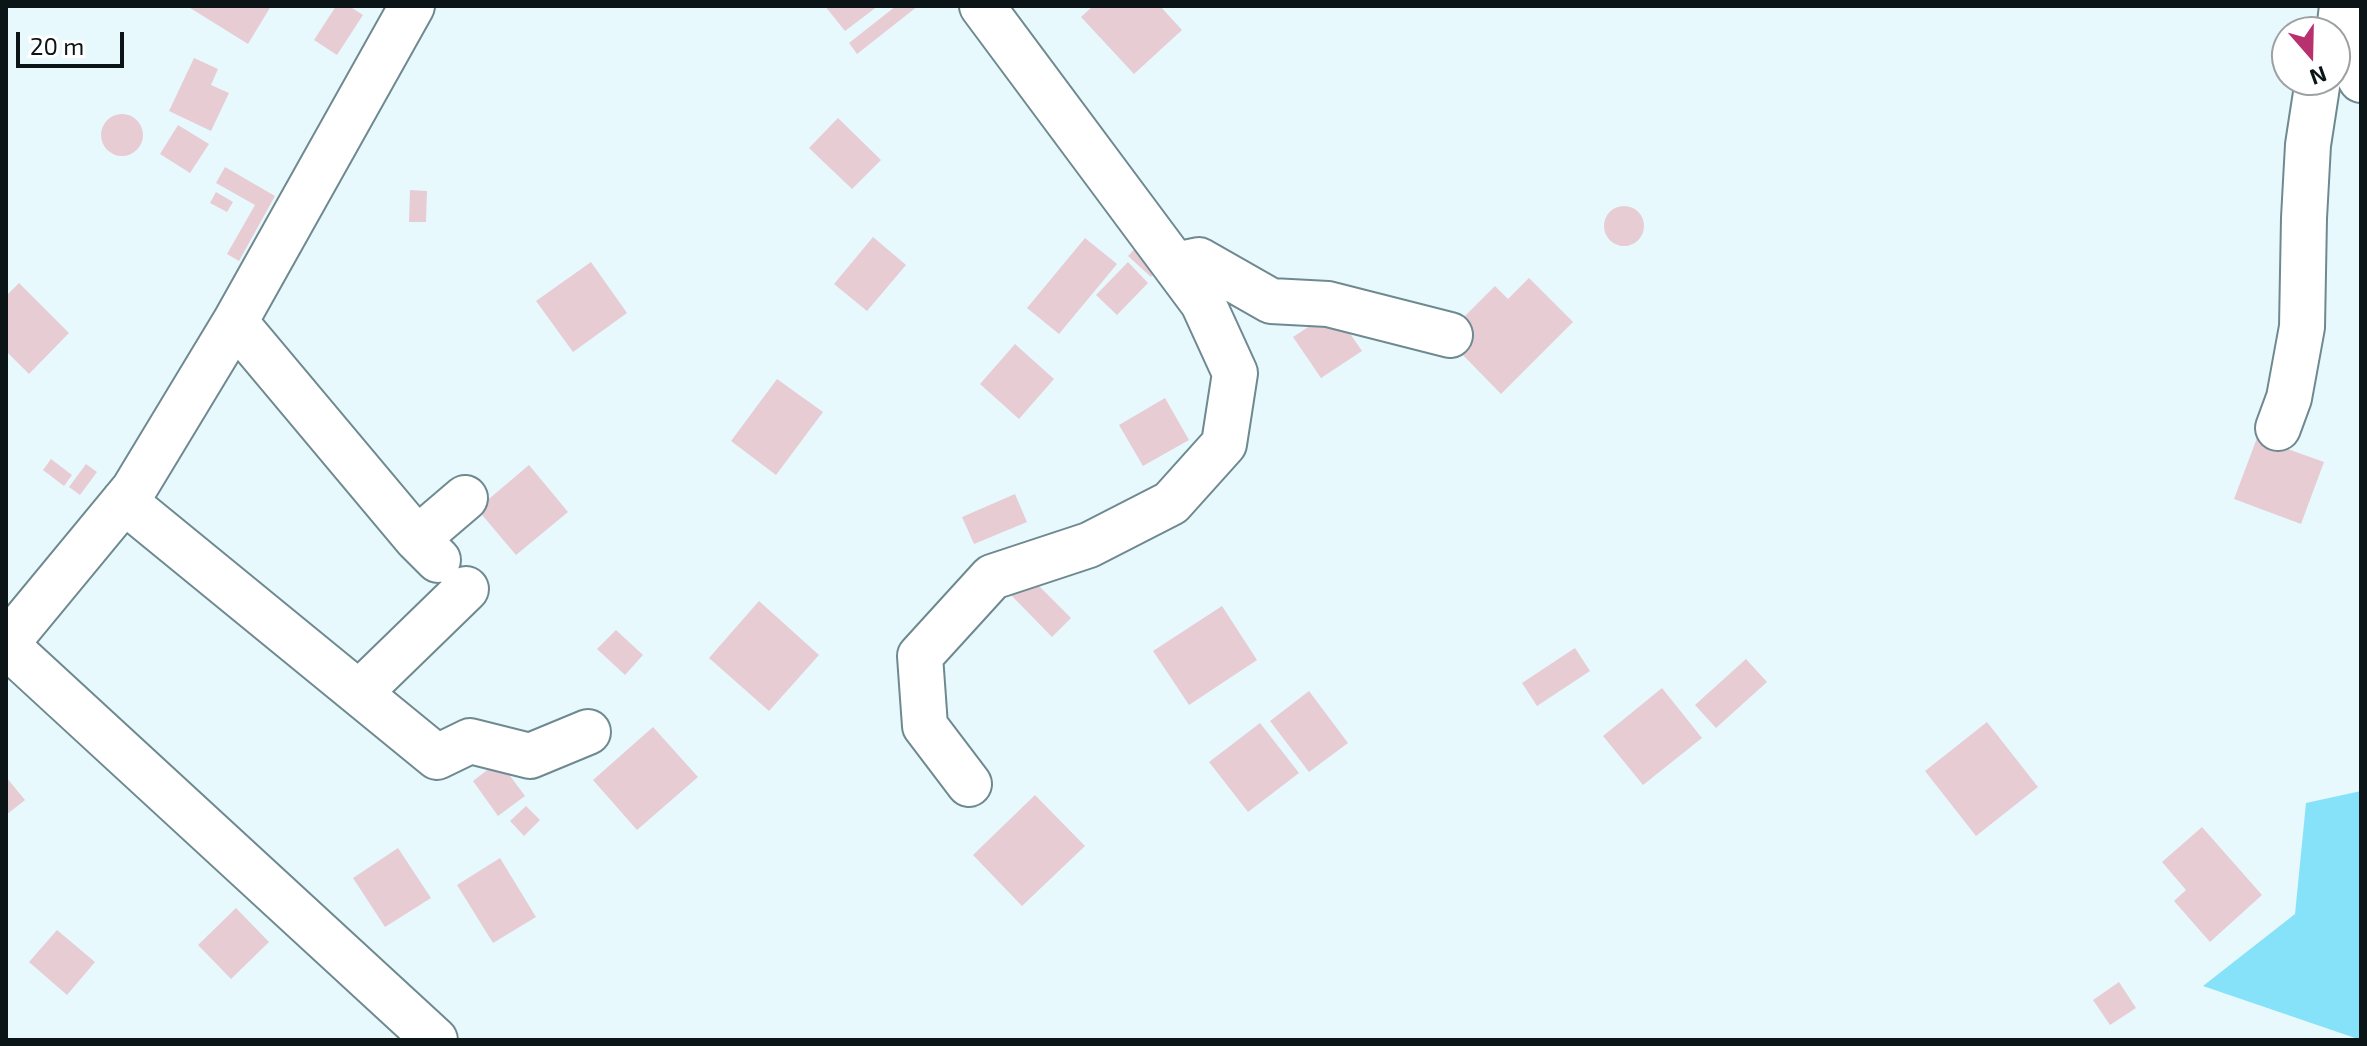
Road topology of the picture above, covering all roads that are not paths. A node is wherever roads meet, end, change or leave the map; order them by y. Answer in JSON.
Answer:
{"nodes":[{"id":1,"x":412,"y":6,"type":"edge"},
{"id":2,"x":982,"y":6,"type":"edge"},
{"id":3,"x":2351,"y":57,"type":"edge"},
{"id":4,"x":2361,"y":80,"type":"edge"},
{"id":5,"x":2316,"y":96,"type":"edge"},
{"id":6,"x":1175,"y":265,"type":"junction"},
{"id":7,"x":235,"y":322,"type":"junction"},
{"id":8,"x":1450,"y":335,"type":"dead end"},
{"id":9,"x":2278,"y":428,"type":"dead end"},
{"id":10,"x":465,"y":498,"type":"dead end"},
{"id":11,"x":124,"y":501,"type":"junction"},
{"id":12,"x":440,"y":563,"type":"junction"},
{"id":13,"x":6,"y":644,"type":"edge"},
{"id":14,"x":359,"y":693,"type":"junction"},
{"id":15,"x":588,"y":732,"type":"dead end"},
{"id":16,"x":969,"y":784,"type":"dead end"},
{"id":17,"x":435,"y":1040,"type":"edge"}],
"edges":[{"from":1,"to":7,"type":"street"},
{"from":2,"to":6,"type":"street"},
{"from":3,"to":4,"type":"street"},
{"from":5,"to":9,"type":"street"},
{"from":6,"to":8,"type":"street"},
{"from":6,"to":16,"type":"street"},
{"from":7,"to":11,"type":"street"},
{"from":7,"to":12,"type":"street"},
{"from":10,"to":12,"type":"street"},
{"from":11,"to":13,"type":"street"},
{"from":11,"to":14,"type":"street"},
{"from":12,"to":14,"type":"street"},
{"from":13,"to":17,"type":"street"},
{"from":14,"to":15,"type":"street"}]}
